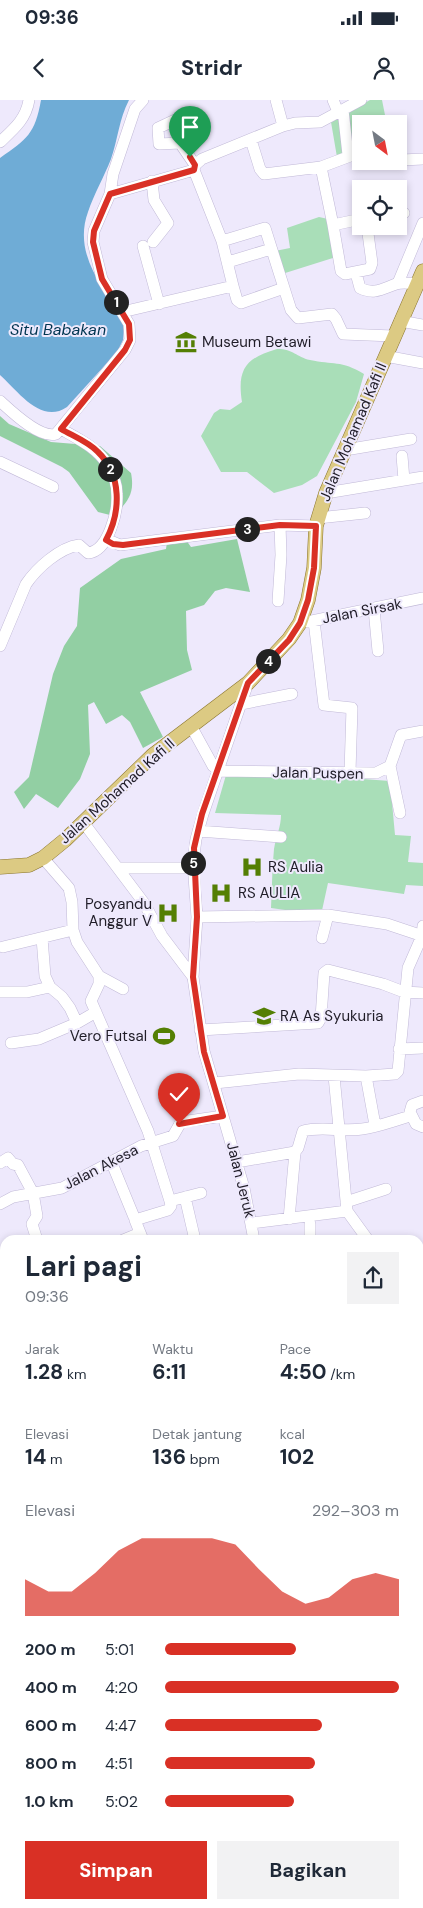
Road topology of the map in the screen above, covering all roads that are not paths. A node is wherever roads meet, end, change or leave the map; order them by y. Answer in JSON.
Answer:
{"nodes":[{"id":1,"x":29,"y":100,"type":"edge"},
{"id":2,"x":143,"y":100,"type":"edge"},
{"id":3,"x":276,"y":100,"type":"edge"},
{"id":4,"x":333,"y":100,"type":"edge"},
{"id":5,"x":361,"y":100,"type":"edge"},
{"id":6,"x":341,"y":111,"type":"junction"},
{"id":7,"x":188,"y":114,"type":"dead end"},
{"id":8,"x":284,"y":126,"type":"junction"},
{"id":9,"x":251,"y":140,"type":"junction"},
{"id":10,"x":0,"y":142,"type":"edge"},
{"id":11,"x":352,"y":155,"type":"edge"},
{"id":12,"x":348,"y":156,"type":"junction"},
{"id":13,"x":423,"y":159,"type":"edge"},
{"id":14,"x":408,"y":160,"type":"edge"},
{"id":15,"x":194,"y":167,"type":"junction"},
{"id":16,"x":321,"y":167,"type":"junction"},
{"id":17,"x":152,"y":181,"type":"junction"},
{"id":18,"x":110,"y":194,"type":"junction"},
{"id":19,"x":352,"y":221,"type":"edge"},
{"id":20,"x":423,"y":222,"type":"edge"},
{"id":21,"x":333,"y":225,"type":"junction"},
{"id":22,"x":368,"y":235,"type":"edge"},
{"id":23,"x":222,"y":241,"type":"junction"},
{"id":24,"x":271,"y":249,"type":"junction"},
{"id":25,"x":228,"y":262,"type":"junction"},
{"id":26,"x":356,"y":273,"type":"junction"},
{"id":27,"x":411,"y":281,"type":"edge"},
{"id":28,"x":282,"y":284,"type":"junction"},
{"id":29,"x":233,"y":286,"type":"junction"},
{"id":30,"x":159,"y":304,"type":"junction"},
{"id":31,"x":122,"y":312,"type":"junction"},
{"id":32,"x":400,"y":321,"type":"junction"},
{"id":33,"x":423,"y":325,"type":"edge"},
{"id":34,"x":386,"y":336,"type":"junction"},
{"id":35,"x":385,"y":356,"type":"junction"},
{"id":36,"x":423,"y":363,"type":"edge"},
{"id":37,"x":0,"y":401,"type":"edge"},
{"id":38,"x":61,"y":429,"type":"junction"},
{"id":39,"x":411,"y":439,"type":"dead end"},
{"id":40,"x":345,"y":450,"type":"junction"},
{"id":41,"x":402,"y":456,"type":"dead end"},
{"id":42,"x":0,"y":462,"type":"edge"},
{"id":43,"x":423,"y":477,"type":"edge"},
{"id":44,"x":404,"y":480,"type":"junction"},
{"id":45,"x":53,"y":487,"type":"dead end"},
{"id":46,"x":326,"y":493,"type":"junction"},
{"id":47,"x":365,"y":512,"type":"dead end"},
{"id":48,"x":317,"y":522,"type":"junction"},
{"id":49,"x":280,"y":525,"type":"junction"},
{"id":50,"x":112,"y":542,"type":"junction"},
{"id":51,"x":423,"y":598,"type":"edge"},
{"id":52,"x":278,"y":601,"type":"dead end"},
{"id":53,"x":374,"y":609,"type":"junction"},
{"id":54,"x":307,"y":622,"type":"junction"},
{"id":55,"x":0,"y":646,"type":"edge"},
{"id":56,"x":378,"y":651,"type":"dead end"},
{"id":57,"x":248,"y":683,"type":"junction"},
{"id":58,"x":292,"y":694,"type":"dead end"},
{"id":59,"x":241,"y":704,"type":"junction"},
{"id":60,"x":191,"y":726,"type":"junction"},
{"id":61,"x":423,"y":731,"type":"edge"},
{"id":62,"x":390,"y":766,"type":"junction"},
{"id":63,"x":219,"y":771,"type":"junction"},
{"id":64,"x":350,"y":772,"type":"junction"},
{"id":65,"x":400,"y":813,"type":"dead end"},
{"id":66,"x":83,"y":822,"type":"junction"},
{"id":67,"x":198,"y":831,"type":"junction"},
{"id":68,"x":281,"y":838,"type":"dead end"},
{"id":69,"x":43,"y":858,"type":"junction"},
{"id":70,"x":0,"y":867,"type":"edge"},
{"id":71,"x":119,"y":868,"type":"junction"},
{"id":72,"x":194,"y":868,"type":"junction"},
{"id":73,"x":328,"y":915,"type":"junction"},
{"id":74,"x":197,"y":917,"type":"junction"},
{"id":75,"x":73,"y":930,"type":"junction"},
{"id":76,"x":423,"y":933,"type":"edge"},
{"id":77,"x":42,"y":938,"type":"junction"},
{"id":78,"x":322,"y":938,"type":"dead end"},
{"id":79,"x":3,"y":948,"type":"dead end"},
{"id":80,"x":193,"y":977,"type":"junction"},
{"id":81,"x":99,"y":980,"type":"junction"},
{"id":82,"x":50,"y":987,"type":"junction"},
{"id":83,"x":123,"y":989,"type":"dead end"},
{"id":84,"x":0,"y":992,"type":"edge"},
{"id":85,"x":404,"y":992,"type":"junction"},
{"id":86,"x":423,"y":993,"type":"edge"},
{"id":87,"x":96,"y":1012,"type":"junction"},
{"id":88,"x":77,"y":1023,"type":"junction"},
{"id":89,"x":200,"y":1030,"type":"junction"},
{"id":90,"x":12,"y":1043,"type":"dead end"},
{"id":91,"x":423,"y":1048,"type":"edge"},
{"id":92,"x":399,"y":1049,"type":"junction"},
{"id":93,"x":334,"y":1076,"type":"junction"},
{"id":94,"x":366,"y":1076,"type":"junction"},
{"id":95,"x":214,"y":1083,"type":"junction"},
{"id":96,"x":423,"y":1100,"type":"edge"},
{"id":97,"x":223,"y":1116,"type":"junction"},
{"id":98,"x":411,"y":1116,"type":"junction"},
{"id":99,"x":375,"y":1125,"type":"junction"},
{"id":100,"x":423,"y":1127,"type":"edge"},
{"id":101,"x":338,"y":1131,"type":"junction"},
{"id":102,"x":152,"y":1142,"type":"junction"},
{"id":103,"x":295,"y":1152,"type":"junction"},
{"id":104,"x":0,"y":1162,"type":"edge"},
{"id":105,"x":112,"y":1162,"type":"junction"},
{"id":106,"x":237,"y":1162,"type":"junction"},
{"id":107,"x":386,"y":1189,"type":"dead end"},
{"id":108,"x":32,"y":1193,"type":"junction"},
{"id":109,"x":201,"y":1193,"type":"dead end"},
{"id":110,"x":185,"y":1197,"type":"junction"},
{"id":111,"x":170,"y":1201,"type":"junction"},
{"id":112,"x":0,"y":1204,"type":"edge"},
{"id":113,"x":347,"y":1207,"type":"junction"},
{"id":114,"x":134,"y":1217,"type":"dead end"},
{"id":115,"x":289,"y":1219,"type":"junction"},
{"id":116,"x":252,"y":1223,"type":"junction"},
{"id":117,"x":310,"y":1224,"type":"dead end"},
{"id":118,"x":36,"y":1235,"type":"edge"},
{"id":119,"x":141,"y":1235,"type":"edge"},
{"id":120,"x":194,"y":1235,"type":"edge"},
{"id":121,"x":253,"y":1235,"type":"edge"},
{"id":122,"x":310,"y":1235,"type":"edge"},
{"id":123,"x":365,"y":1235,"type":"edge"}],
"edges":[{"from":1,"to":10,"type":"street"},
{"from":2,"to":18,"type":"street"},
{"from":3,"to":8,"type":"street"},
{"from":4,"to":6,"type":"street"},
{"from":5,"to":6,"type":"street"},
{"from":6,"to":8,"type":"street"},
{"from":6,"to":12,"type":"street"},
{"from":7,"to":15,"type":"street"},
{"from":8,"to":9,"type":"street"},
{"from":9,"to":15,"type":"street"},
{"from":9,"to":16,"type":"street"},
{"from":11,"to":12,"type":"street"},
{"from":12,"to":16,"type":"street"},
{"from":13,"to":14,"type":"street"},
{"from":15,"to":17,"type":"street"},
{"from":15,"to":23,"type":"street"},
{"from":16,"to":21,"type":"street"},
{"from":17,"to":18,"type":"street"},
{"from":17,"to":30,"type":"street"},
{"from":18,"to":31,"type":"street"},
{"from":19,"to":21,"type":"street"},
{"from":20,"to":27,"type":"street"},
{"from":21,"to":26,"type":"street"},
{"from":22,"to":26,"type":"street"},
{"from":23,"to":24,"type":"street"},
{"from":23,"to":25,"type":"street"},
{"from":24,"to":25,"type":"street"},
{"from":24,"to":28,"type":"street"},
{"from":25,"to":29,"type":"street"},
{"from":26,"to":27,"type":"street"},
{"from":27,"to":32,"type":"main road","name":"Jalan Mohamad Kafi II"},
{"from":28,"to":29,"type":"street"},
{"from":28,"to":34,"type":"street"},
{"from":29,"to":30,"type":"street"},
{"from":30,"to":31,"type":"street"},
{"from":31,"to":38,"type":"street"},
{"from":32,"to":33,"type":"street"},
{"from":32,"to":34,"type":"main road","name":"Jalan Mohamad Kafi II"},
{"from":34,"to":35,"type":"main road","name":"Jalan Mohamad Kafi II"},
{"from":35,"to":36,"type":"street"},
{"from":35,"to":40,"type":"main road","name":"Jalan Mohamad Kafi II"},
{"from":37,"to":38,"type":"street"},
{"from":38,"to":50,"type":"street"},
{"from":39,"to":40,"type":"street"},
{"from":40,"to":46,"type":"main road","name":"Jalan Mohamad Kafi II"},
{"from":41,"to":44,"type":"street"},
{"from":42,"to":45,"type":"street"},
{"from":43,"to":44,"type":"street"},
{"from":44,"to":46,"type":"street"},
{"from":46,"to":48,"type":"main road","name":"Jalan Mohamad Kafi II"},
{"from":47,"to":48,"type":"street"},
{"from":48,"to":49,"type":"street"},
{"from":48,"to":54,"type":"main road","name":"Jalan Mohamad Kafi II"},
{"from":49,"to":50,"type":"street"},
{"from":49,"to":52,"type":"street"},
{"from":50,"to":55,"type":"street"},
{"from":51,"to":53,"type":"street","name":"Jalan Sirsak"},
{"from":53,"to":54,"type":"street","name":"Jalan Sirsak"},
{"from":53,"to":56,"type":"street"},
{"from":54,"to":57,"type":"main road","name":"Jalan Mohamad Kafi II"},
{"from":54,"to":64,"type":"street"},
{"from":57,"to":59,"type":"street","name":"Jalan Jeruk"},
{"from":57,"to":60,"type":"main road","name":"Jalan Mohamad Kafi II"},
{"from":58,"to":59,"type":"street"},
{"from":59,"to":63,"type":"street","name":"Jalan Jeruk"},
{"from":60,"to":63,"type":"street"},
{"from":60,"to":66,"type":"main road","name":"Jalan Mohamad Kafi II"},
{"from":61,"to":62,"type":"street"},
{"from":62,"to":64,"type":"street","name":"Jalan Puspen"},
{"from":62,"to":65,"type":"street"},
{"from":63,"to":64,"type":"street","name":"Jalan Puspen"},
{"from":63,"to":67,"type":"street","name":"Jalan Jeruk"},
{"from":66,"to":69,"type":"main road","name":"Jalan Mohamad Kafi II"},
{"from":66,"to":71,"type":"street"},
{"from":67,"to":68,"type":"street"},
{"from":67,"to":72,"type":"street","name":"Jalan Jeruk"},
{"from":69,"to":70,"type":"main road","name":"Jalan Mohamad Kafi II"},
{"from":69,"to":75,"type":"street"},
{"from":71,"to":72,"type":"street"},
{"from":71,"to":80,"type":"street"},
{"from":72,"to":74,"type":"street","name":"Jalan Jeruk"},
{"from":73,"to":74,"type":"street"},
{"from":73,"to":76,"type":"street"},
{"from":73,"to":78,"type":"street"},
{"from":74,"to":80,"type":"street","name":"Jalan Jeruk"},
{"from":75,"to":77,"type":"street"},
{"from":75,"to":81,"type":"street"},
{"from":76,"to":85,"type":"street"},
{"from":77,"to":79,"type":"street"},
{"from":77,"to":82,"type":"street"},
{"from":80,"to":89,"type":"street","name":"Jalan Jeruk"},
{"from":81,"to":83,"type":"street"},
{"from":81,"to":87,"type":"street","name":"Jalan Akesa"},
{"from":82,"to":84,"type":"street"},
{"from":82,"to":88,"type":"street"},
{"from":85,"to":86,"type":"street"},
{"from":85,"to":89,"type":"street"},
{"from":85,"to":92,"type":"street"},
{"from":87,"to":88,"type":"street"},
{"from":87,"to":102,"type":"street","name":"Jalan Akesa"},
{"from":88,"to":90,"type":"street"},
{"from":89,"to":95,"type":"street","name":"Jalan Jeruk"},
{"from":91,"to":92,"type":"street"},
{"from":92,"to":94,"type":"street"},
{"from":93,"to":94,"type":"street"},
{"from":93,"to":95,"type":"street"},
{"from":93,"to":101,"type":"street"},
{"from":94,"to":99,"type":"street"},
{"from":95,"to":97,"type":"street","name":"Jalan Jeruk"},
{"from":96,"to":98,"type":"street"},
{"from":97,"to":102,"type":"street"},
{"from":97,"to":106,"type":"street","name":"Jalan Jeruk"},
{"from":98,"to":99,"type":"street"},
{"from":98,"to":100,"type":"street"},
{"from":99,"to":101,"type":"street"},
{"from":101,"to":103,"type":"street"},
{"from":101,"to":113,"type":"street"},
{"from":102,"to":105,"type":"street","name":"Jalan Akesa"},
{"from":102,"to":111,"type":"street"},
{"from":103,"to":106,"type":"street"},
{"from":103,"to":115,"type":"street"},
{"from":104,"to":108,"type":"street"},
{"from":105,"to":108,"type":"street","name":"Jalan Akesa"},
{"from":105,"to":114,"type":"street"},
{"from":106,"to":116,"type":"street","name":"Jalan Jeruk"},
{"from":107,"to":113,"type":"street"},
{"from":108,"to":112,"type":"street","name":"Jalan Akesa"},
{"from":108,"to":118,"type":"street"},
{"from":109,"to":110,"type":"street"},
{"from":110,"to":111,"type":"street"},
{"from":110,"to":120,"type":"street"},
{"from":111,"to":119,"type":"street"},
{"from":113,"to":115,"type":"street"},
{"from":113,"to":123,"type":"street"},
{"from":115,"to":116,"type":"street"},
{"from":116,"to":121,"type":"street","name":"Jalan Jeruk"},
{"from":117,"to":122,"type":"street"}]}
